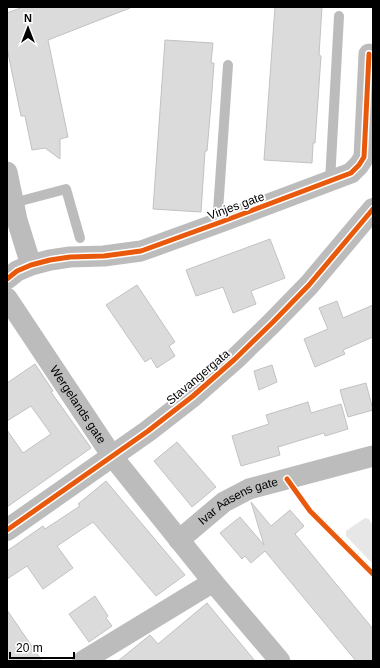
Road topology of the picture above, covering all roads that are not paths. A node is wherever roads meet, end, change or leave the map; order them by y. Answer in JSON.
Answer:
{"nodes":[{"id":1,"x":339,"y":16,"type":"dead end"},
{"id":2,"x":369,"y":54,"type":"dead end"},
{"id":3,"x":228,"y":65,"type":"dead end"},
{"id":4,"x":7,"y":172,"type":"edge"},
{"id":5,"x":330,"y":181,"type":"junction"},
{"id":6,"x":13,"y":203,"type":"junction"},
{"id":7,"x":373,"y":209,"type":"edge"},
{"id":8,"x":220,"y":222,"type":"junction"},
{"id":9,"x":80,"y":238,"type":"dead end"},
{"id":10,"x":31,"y":265,"type":"junction"},
{"id":11,"x":7,"y":279,"type":"edge"},
{"id":12,"x":7,"y":298,"type":"edge"},
{"id":13,"x":112,"y":456,"type":"junction"},
{"id":14,"x":373,"y":456,"type":"edge"},
{"id":15,"x":7,"y":530,"type":"edge"},
{"id":16,"x":179,"y":540,"type":"junction"},
{"id":17,"x":213,"y":582,"type":"junction"},
{"id":18,"x":105,"y":656,"type":"edge"},
{"id":19,"x":83,"y":661,"type":"edge"},
{"id":20,"x":280,"y":661,"type":"edge"}],
"edges":[{"from":1,"to":5,"type":"lane"},
{"from":2,"to":5,"type":"street","name":"Vinjes gate"},
{"from":3,"to":8,"type":"lane","name":"Vinjes gate"},
{"from":4,"to":6,"type":"street"},
{"from":5,"to":8,"type":"street","name":"Vinjes gate"},
{"from":6,"to":9,"type":"lane"},
{"from":6,"to":10,"type":"street"},
{"from":7,"to":13,"type":"street","name":"Stavangergata"},
{"from":8,"to":10,"type":"street","name":"Vinjes gate"},
{"from":10,"to":11,"type":"street","name":"Vinjes gate"},
{"from":12,"to":13,"type":"street","name":"Wergelands gate"},
{"from":13,"to":15,"type":"street","name":"Stavangergata"},
{"from":13,"to":16,"type":"street","name":"Wergelands gate"},
{"from":14,"to":16,"type":"street","name":"Ivar Aasens gate"},
{"from":16,"to":17,"type":"street","name":"Wergelands gate"},
{"from":17,"to":18,"type":"street"},
{"from":17,"to":20,"type":"street","name":"Wergelands gate"},
{"from":18,"to":19,"type":"street"}]}
